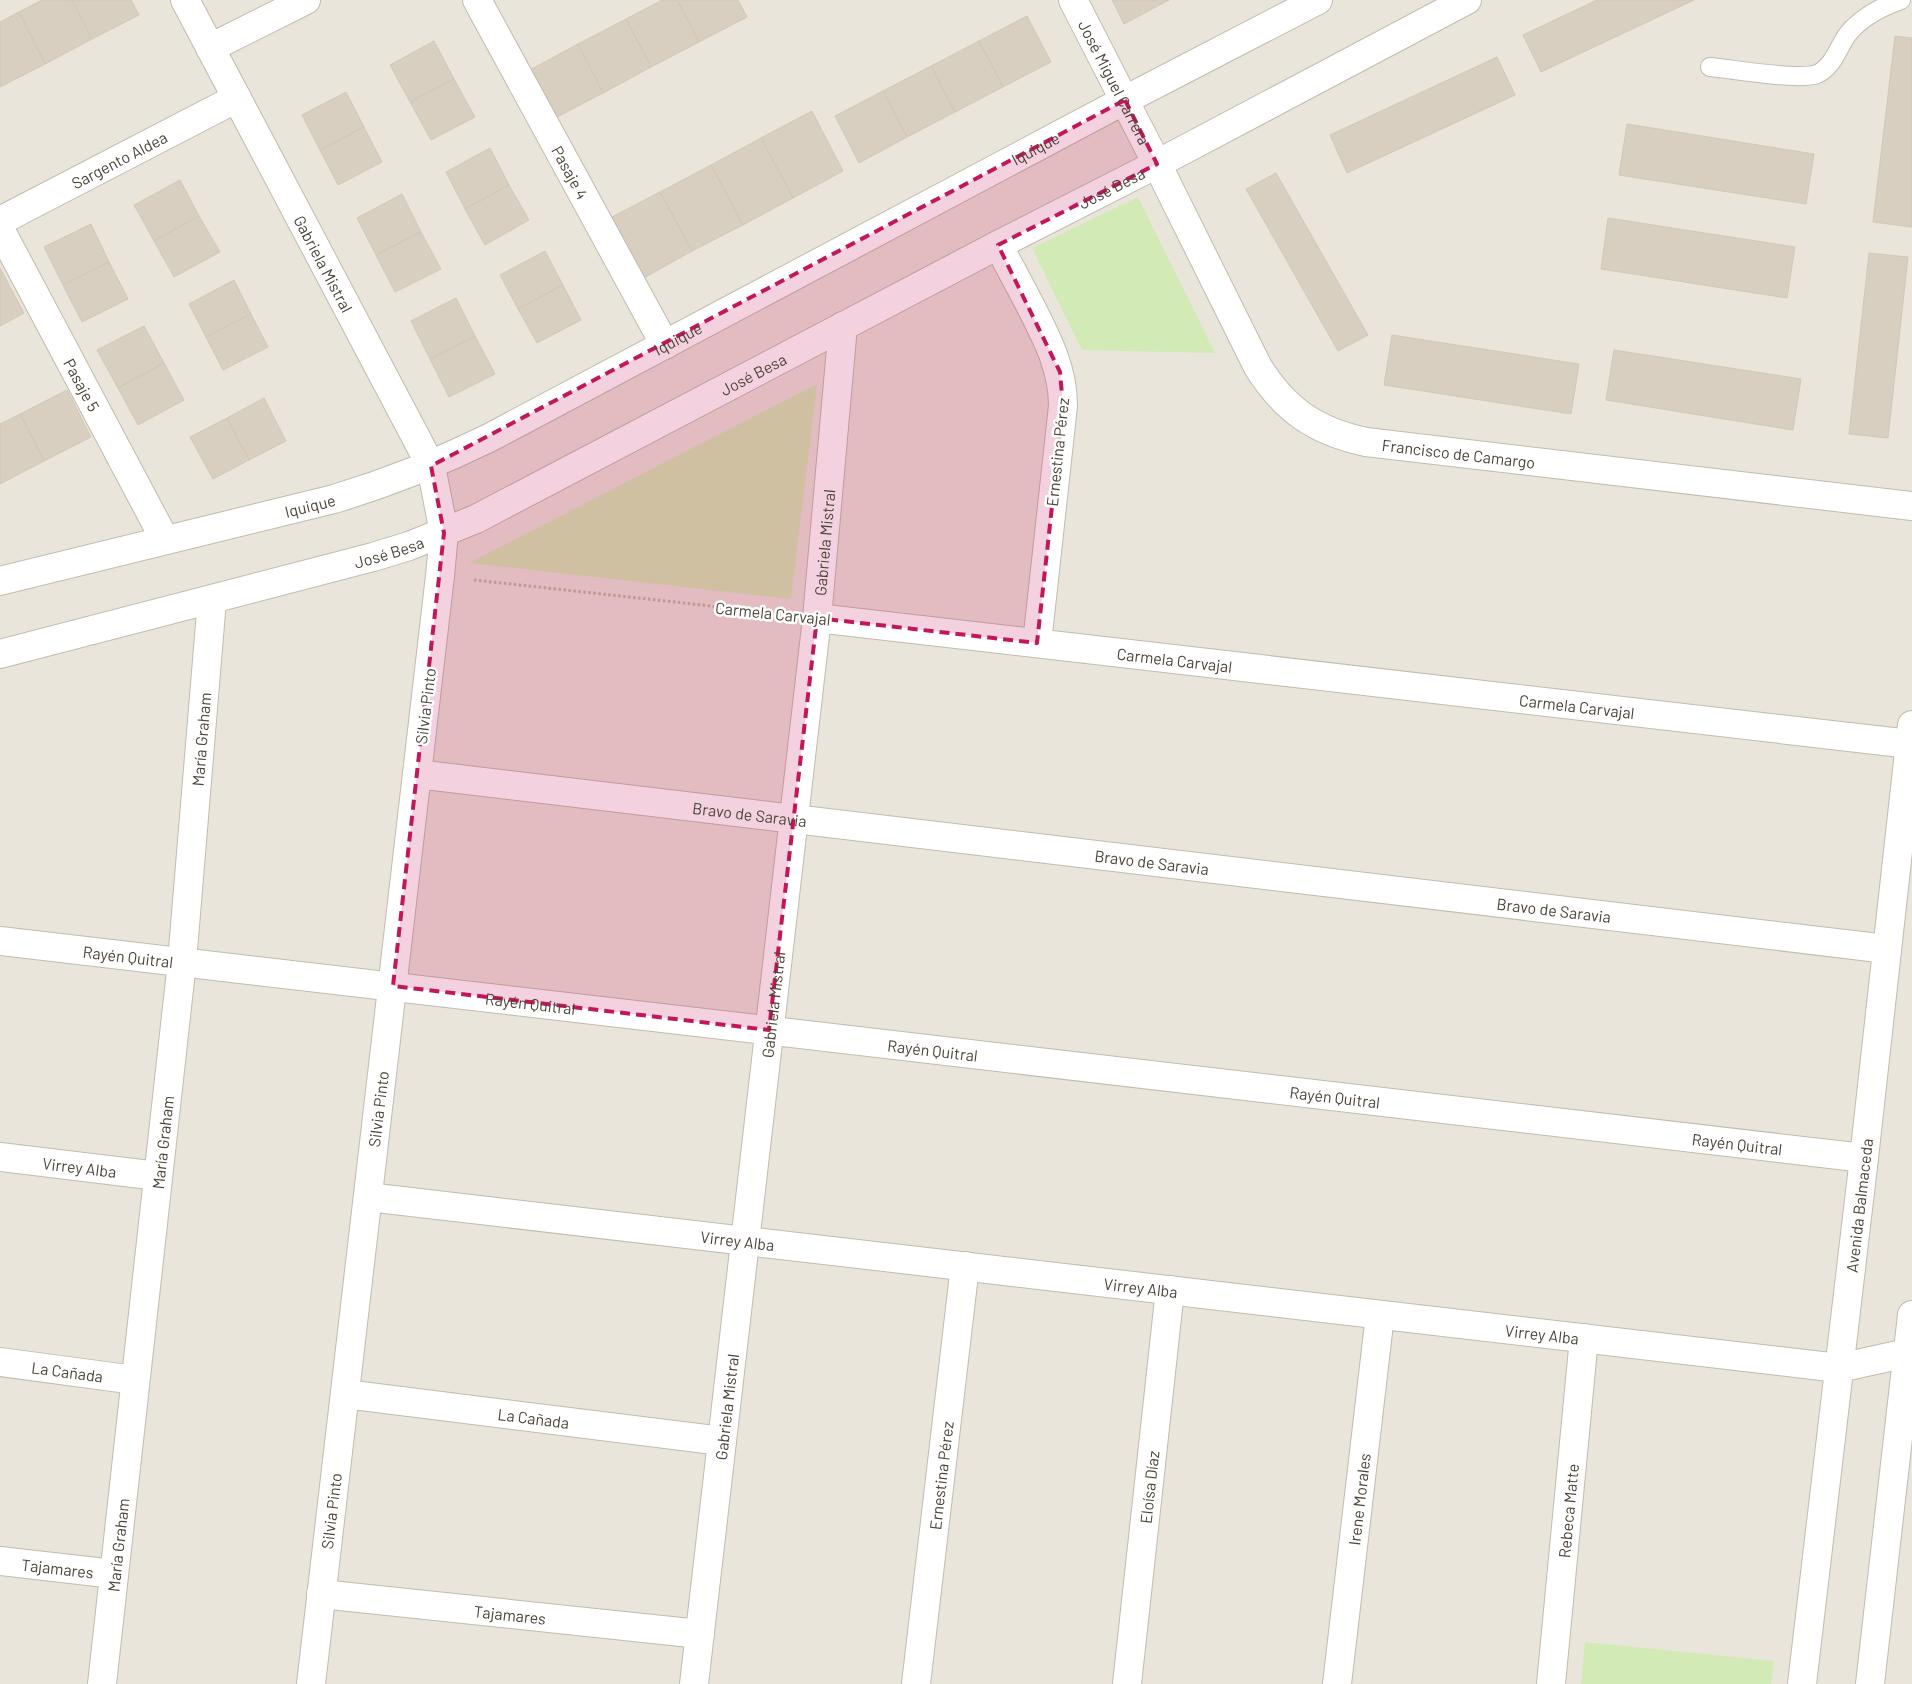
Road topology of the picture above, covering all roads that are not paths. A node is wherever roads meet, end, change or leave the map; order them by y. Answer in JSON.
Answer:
{"nodes":[{"id":1,"x":185,"y":0,"type":"edge"},
{"id":2,"x":306,"y":0,"type":"edge"},
{"id":3,"x":477,"y":0,"type":"edge"},
{"id":4,"x":1073,"y":0,"type":"edge"},
{"id":5,"x":1318,"y":0,"type":"edge"},
{"id":6,"x":1467,"y":0,"type":"edge"},
{"id":7,"x":1901,"y":0,"type":"edge"},
{"id":8,"x":210,"y":48,"type":"junction"},
{"id":9,"x":1710,"y":67,"type":"dead end"},
{"id":10,"x":237,"y":98,"type":"junction"},
{"id":11,"x":1125,"y":100,"type":"junction"},
{"id":12,"x":1157,"y":164,"type":"junction"},
{"id":13,"x":0,"y":221,"type":"edge"},
{"id":14,"x":0,"y":229,"type":"edge"},
{"id":15,"x":998,"y":245,"type":"junction"},
{"id":16,"x":843,"y":326,"type":"junction"},
{"id":17,"x":664,"y":345,"type":"junction"},
{"id":18,"x":431,"y":466,"type":"junction"},
{"id":19,"x":1912,"y":506,"type":"edge"},
{"id":20,"x":444,"y":533,"type":"junction"},
{"id":21,"x":165,"y":540,"type":"junction"},
{"id":22,"x":0,"y":581,"type":"edge"},
{"id":23,"x":212,"y":600,"type":"junction"},
{"id":24,"x":816,"y":618,"type":"junction"},
{"id":25,"x":1036,"y":644,"type":"junction"},
{"id":26,"x":0,"y":654,"type":"edge"},
{"id":27,"x":1911,"y":735,"type":"edge"},
{"id":28,"x":417,"y":774,"type":"junction"},
{"id":29,"x":794,"y":818,"type":"junction"},
{"id":30,"x":0,"y":941,"type":"edge"},
{"id":31,"x":1887,"y":949,"type":"junction"},
{"id":32,"x":182,"y":962,"type":"junction"},
{"id":33,"x":392,"y":986,"type":"junction"},
{"id":34,"x":769,"y":1030,"type":"junction"},
{"id":35,"x":0,"y":1156,"type":"edge"},
{"id":36,"x":1864,"y":1158,"type":"junction"},
{"id":37,"x":158,"y":1176,"type":"junction"},
{"id":38,"x":368,"y":1197,"type":"junction"},
{"id":39,"x":745,"y":1241,"type":"junction"},
{"id":40,"x":965,"y":1266,"type":"junction"},
{"id":41,"x":1170,"y":1290,"type":"junction"},
{"id":42,"x":1912,"y":1314,"type":"edge"},
{"id":43,"x":1380,"y":1315,"type":"junction"},
{"id":44,"x":1584,"y":1338,"type":"junction"},
{"id":45,"x":1910,"y":1352,"type":"edge"},
{"id":46,"x":0,"y":1362,"type":"edge"},
{"id":47,"x":1839,"y":1368,"type":"junction"},
{"id":48,"x":135,"y":1380,"type":"junction"},
{"id":49,"x":345,"y":1394,"type":"junction"},
{"id":50,"x":722,"y":1441,"type":"junction"},
{"id":51,"x":0,"y":1561,"type":"edge"},
{"id":52,"x":114,"y":1574,"type":"junction"},
{"id":53,"x":321,"y":1594,"type":"junction"},
{"id":54,"x":700,"y":1634,"type":"junction"},
{"id":55,"x":102,"y":1684,"type":"edge"},
{"id":56,"x":311,"y":1684,"type":"edge"},
{"id":57,"x":694,"y":1684,"type":"edge"},
{"id":58,"x":916,"y":1684,"type":"edge"},
{"id":59,"x":1127,"y":1684,"type":"edge"},
{"id":60,"x":1338,"y":1684,"type":"edge"},
{"id":61,"x":1551,"y":1684,"type":"edge"},
{"id":62,"x":1802,"y":1684,"type":"edge"},
{"id":63,"x":1870,"y":1684,"type":"edge"}],
"edges":[{"from":1,"to":8,"type":"street","name":"Gabriela Mistral"},
{"from":2,"to":8,"type":"street"},
{"from":3,"to":17,"type":"street","name":"Pasaje 4"},
{"from":4,"to":11,"type":"street","name":"José Miguel Carrera"},
{"from":5,"to":11,"type":"street","name":"Iquique"},
{"from":6,"to":12,"type":"street","name":"José Besa"},
{"from":7,"to":9,"type":"lane"},
{"from":8,"to":10,"type":"street","name":"Gabriela Mistral"},
{"from":10,"to":13,"type":"street","name":"Sargento Aldea"},
{"from":10,"to":18,"type":"street","name":"Gabriela Mistral"},
{"from":11,"to":12,"type":"street","name":"José Miguel Carrera"},
{"from":11,"to":17,"type":"street","name":"Iquique"},
{"from":12,"to":15,"type":"street","name":"José Besa"},
{"from":12,"to":19,"type":"street","name":"Francisco de Camargo"},
{"from":14,"to":21,"type":"street","name":"Pasaje 5"},
{"from":15,"to":16,"type":"street","name":"José Besa"},
{"from":15,"to":25,"type":"street","name":"Ernestina Pérez"},
{"from":16,"to":20,"type":"street","name":"José Besa"},
{"from":16,"to":24,"type":"street","name":"Gabriela Mistral"},
{"from":17,"to":18,"type":"street","name":"Iquique"},
{"from":18,"to":20,"type":"street","name":"Gabriela Mistral"},
{"from":18,"to":21,"type":"street","name":"Iquique"},
{"from":20,"to":23,"type":"street","name":"José Besa"},
{"from":20,"to":28,"type":"street","name":"Silvia Pinto"},
{"from":21,"to":22,"type":"street","name":"Iquique"},
{"from":23,"to":26,"type":"street","name":"José Besa"},
{"from":23,"to":32,"type":"street","name":"María Graham"},
{"from":24,"to":25,"type":"street","name":"Carmela Carvajal"},
{"from":24,"to":29,"type":"street","name":"Gabriela Mistral"},
{"from":25,"to":27,"type":"street","name":"Carmela Carvajal"},
{"from":27,"to":31,"type":"street","name":"Avenida Balmaceda"},
{"from":28,"to":29,"type":"street","name":"Bravo de Saravia"},
{"from":28,"to":33,"type":"street","name":"Silvia Pinto"},
{"from":29,"to":31,"type":"street","name":"Bravo de Saravia"},
{"from":29,"to":34,"type":"street","name":"Gabriela Mistral"},
{"from":30,"to":32,"type":"street","name":"Rayén Quitral"},
{"from":31,"to":36,"type":"street","name":"Avenida Balmaceda"},
{"from":32,"to":33,"type":"street","name":"Rayén Quitral"},
{"from":32,"to":37,"type":"street","name":"María Graham"},
{"from":33,"to":34,"type":"street","name":"Rayén Quitral"},
{"from":33,"to":38,"type":"street","name":"Silvia Pinto"},
{"from":34,"to":36,"type":"street","name":"Rayén Quitral"},
{"from":34,"to":39,"type":"street","name":"Gabriela Mistral"},
{"from":35,"to":37,"type":"street","name":"Virrey Alba"},
{"from":36,"to":47,"type":"street","name":"Avenida Balmaceda"},
{"from":37,"to":48,"type":"street","name":"María Graham"},
{"from":38,"to":39,"type":"street","name":"Virrey Alba"},
{"from":38,"to":49,"type":"street","name":"Silvia Pinto"},
{"from":39,"to":40,"type":"street","name":"Virrey Alba"},
{"from":39,"to":50,"type":"street","name":"Gabriela Mistral"},
{"from":40,"to":41,"type":"street","name":"Virrey Alba"},
{"from":40,"to":58,"type":"street","name":"Ernestina Pérez"},
{"from":41,"to":43,"type":"street","name":"Virrey Alba"},
{"from":41,"to":59,"type":"street","name":"Eloísa Díaz"},
{"from":42,"to":45,"type":"street"},
{"from":43,"to":44,"type":"street","name":"Virrey Alba"},
{"from":43,"to":60,"type":"street","name":"Irene Morales"},
{"from":44,"to":47,"type":"street","name":"Virrey Alba"},
{"from":44,"to":61,"type":"street","name":"Rebeca Matte"},
{"from":45,"to":47,"type":"street","name":"Virrey Alba"},
{"from":45,"to":63,"type":"street"},
{"from":46,"to":48,"type":"street","name":"La Cañada"},
{"from":47,"to":62,"type":"street","name":"Avenida Balmaceda"},
{"from":48,"to":52,"type":"street","name":"María Graham"},
{"from":49,"to":50,"type":"street","name":"La Cañada"},
{"from":49,"to":53,"type":"street","name":"Silvia Pinto"},
{"from":50,"to":54,"type":"street","name":"Gabriela Mistral"},
{"from":51,"to":52,"type":"street","name":"Tajamares"},
{"from":52,"to":55,"type":"street","name":"María Graham"},
{"from":53,"to":54,"type":"street","name":"Tajamares"},
{"from":53,"to":56,"type":"street","name":"Silvia Pinto"},
{"from":54,"to":57,"type":"street","name":"Gabriela Mistral"}]}
